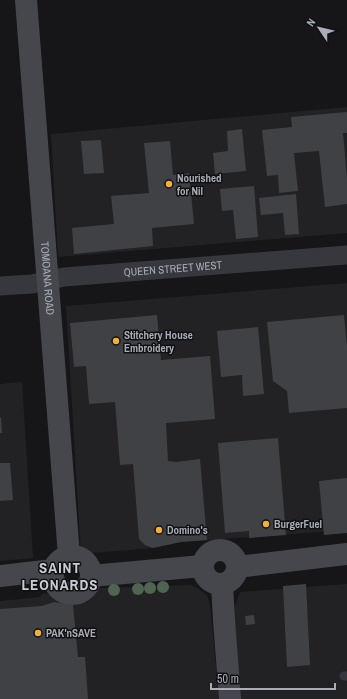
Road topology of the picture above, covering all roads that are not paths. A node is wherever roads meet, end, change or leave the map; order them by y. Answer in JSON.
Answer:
{"nodes":[{"id":1,"x":26,"y":0,"type":"edge"},
{"id":2,"x":347,"y":255,"type":"edge"},
{"id":3,"x":48,"y":280,"type":"junction"},
{"id":4,"x":0,"y":286,"type":"edge"},
{"id":5,"x":347,"y":554,"type":"edge"},
{"id":6,"x":69,"y":556,"type":"junction"},
{"id":7,"x":202,"y":566,"type":"junction"},
{"id":8,"x":237,"y":567,"type":"junction"},
{"id":9,"x":52,"y":575,"type":"junction"},
{"id":10,"x":0,"y":576,"type":"edge"},
{"id":11,"x":91,"y":576,"type":"junction"},
{"id":12,"x":222,"y":584,"type":"junction"},
{"id":13,"x":0,"y":586,"type":"edge"},
{"id":14,"x":230,"y":699,"type":"edge"}],
"edges":[{"from":1,"to":3,"type":"street","name":"TOMOANA ROAD"},
{"from":2,"to":3,"type":"street","name":"QUEEN STREET WEST"},
{"from":3,"to":4,"type":"street","name":"QUEEN STREET WEST"},
{"from":3,"to":6,"type":"street","name":"TOMOANA ROAD"},
{"from":5,"to":8,"type":"street"},
{"from":6,"to":9,"type":"street"},
{"from":6,"to":11,"type":"street"},
{"from":7,"to":8,"type":"street"},
{"from":7,"to":11,"type":"street"},
{"from":7,"to":12,"type":"street"},
{"from":8,"to":12,"type":"street"},
{"from":9,"to":10,"type":"street"},
{"from":9,"to":11,"type":"street"},
{"from":9,"to":13,"type":"street"},
{"from":12,"to":14,"type":"street"}]}
